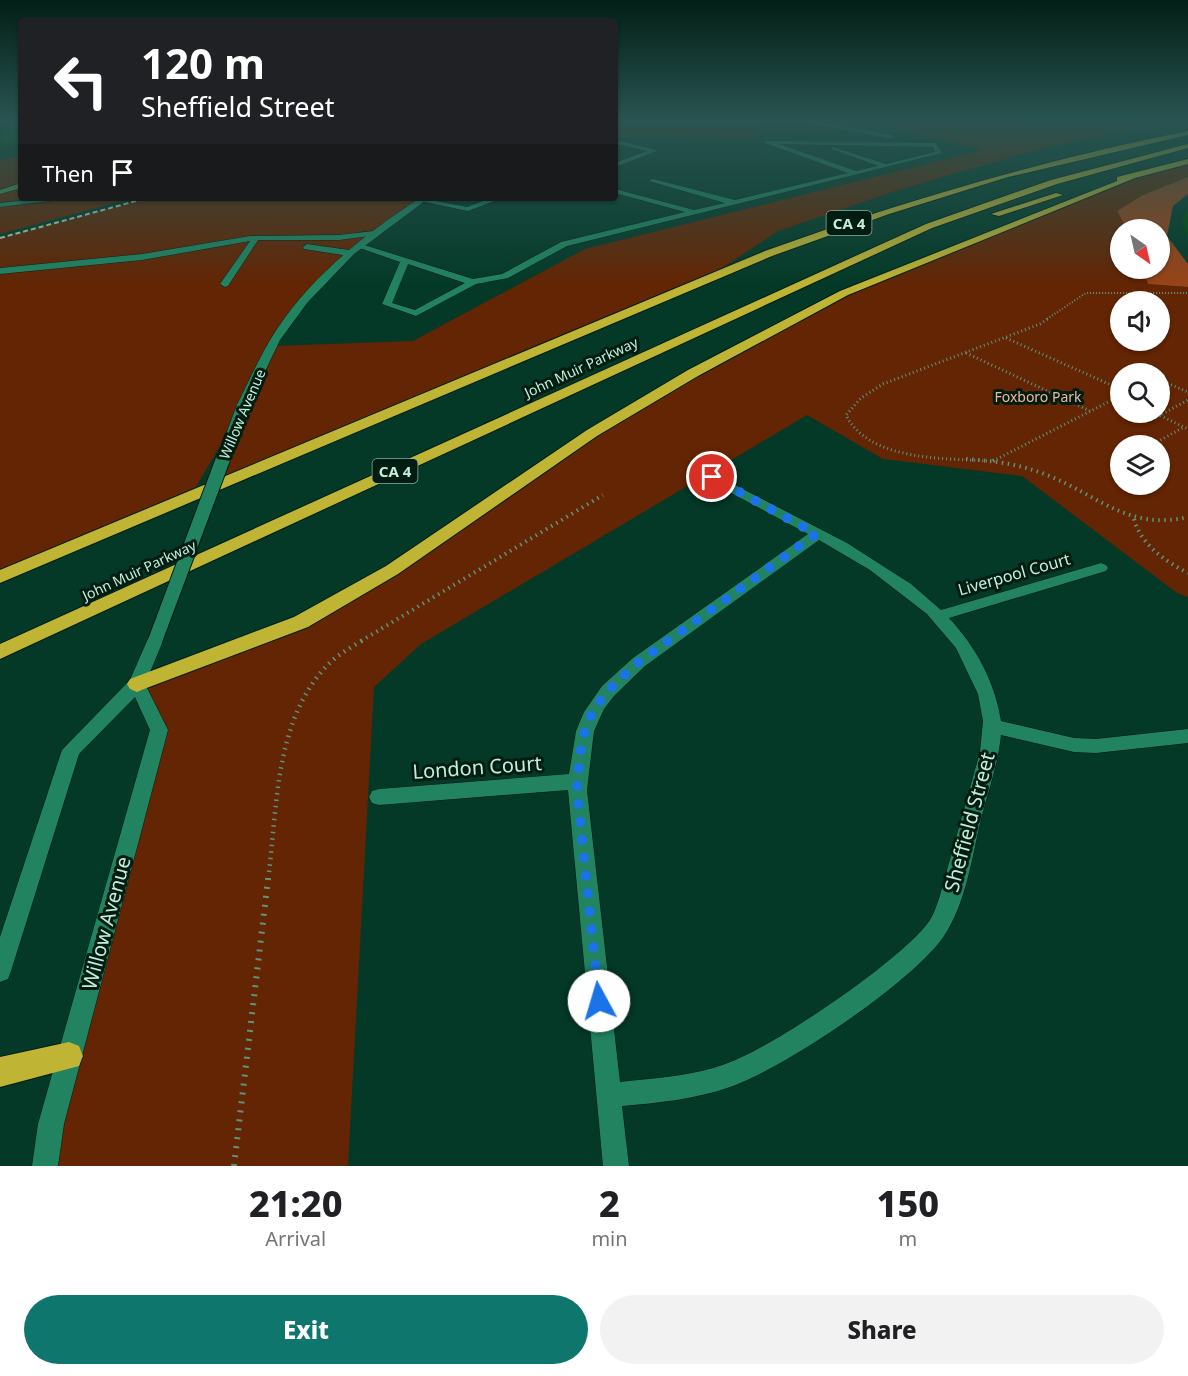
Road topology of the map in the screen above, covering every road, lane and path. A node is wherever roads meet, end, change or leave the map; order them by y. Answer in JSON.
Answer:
{"nodes":[{"id":1,"x":845,"y":175,"type":"edge"},
{"id":2,"x":1001,"y":175,"type":"edge"},
{"id":3,"x":1076,"y":175,"type":"edge"},
{"id":4,"x":1140,"y":175,"type":"edge"},
{"id":5,"x":1131,"y":178,"type":"junction"},
{"id":6,"x":653,"y":181,"type":"dead end"},
{"id":7,"x":18,"y":187,"type":"edge"},
{"id":8,"x":0,"y":192,"type":"edge"},
{"id":9,"x":618,"y":192,"type":"edge"},
{"id":10,"x":40,"y":201,"type":"edge"},
{"id":11,"x":421,"y":201,"type":"edge"},
{"id":12,"x":433,"y":201,"type":"edge"},
{"id":13,"x":490,"y":201,"type":"edge"},
{"id":14,"x":735,"y":202,"type":"junction"},
{"id":15,"x":0,"y":205,"type":"edge"},
{"id":16,"x":695,"y":212,"type":"junction"},
{"id":17,"x":374,"y":234,"type":"junction"},
{"id":18,"x":259,"y":239,"type":"junction"},
{"id":19,"x":358,"y":246,"type":"junction"},
{"id":20,"x":349,"y":253,"type":"junction"},
{"id":21,"x":405,"y":261,"type":"junction"},
{"id":22,"x":0,"y":271,"type":"edge"},
{"id":23,"x":473,"y":282,"type":"junction"},
{"id":24,"x":225,"y":284,"type":"dead end"},
{"id":25,"x":789,"y":289,"type":"junction"},
{"id":26,"x":1188,"y":293,"type":"edge"},
{"id":27,"x":1005,"y":338,"type":"junction"},
{"id":28,"x":966,"y":353,"type":"junction"},
{"id":29,"x":1170,"y":383,"type":"edge"},
{"id":30,"x":1110,"y":385,"type":"edge"},
{"id":31,"x":1188,"y":392,"type":"edge"},
{"id":32,"x":1188,"y":400,"type":"edge"},
{"id":33,"x":1110,"y":402,"type":"edge"},
{"id":34,"x":1170,"y":410,"type":"edge"},
{"id":35,"x":1090,"y":412,"type":"junction"},
{"id":36,"x":1170,"y":420,"type":"edge"},
{"id":37,"x":1186,"y":428,"type":"edge"},
{"id":38,"x":1170,"y":436,"type":"edge"},
{"id":39,"x":992,"y":461,"type":"junction"},
{"id":40,"x":712,"y":477,"type":"dead end"},
{"id":41,"x":603,"y":495,"type":"dead end"},
{"id":42,"x":1188,"y":517,"type":"edge"},
{"id":43,"x":1134,"y":519,"type":"junction"},
{"id":44,"x":816,"y":534,"type":"junction"},
{"id":45,"x":1101,"y":568,"type":"dead end"},
{"id":46,"x":1188,"y":573,"type":"edge"},
{"id":47,"x":0,"y":577,"type":"edge"},
{"id":48,"x":937,"y":616,"type":"junction"},
{"id":49,"x":0,"y":652,"type":"edge"},
{"id":50,"x":137,"y":684,"type":"junction"},
{"id":51,"x":991,"y":726,"type":"junction"},
{"id":52,"x":1188,"y":736,"type":"edge"},
{"id":53,"x":578,"y":781,"type":"junction"},
{"id":54,"x":379,"y":797,"type":"dead end"},
{"id":55,"x":0,"y":971,"type":"edge"},
{"id":56,"x":69,"y":1056,"type":"junction"},
{"id":57,"x":0,"y":1072,"type":"edge"},
{"id":58,"x":609,"y":1095,"type":"junction"},
{"id":59,"x":45,"y":1166,"type":"edge"},
{"id":60,"x":234,"y":1166,"type":"edge"},
{"id":61,"x":616,"y":1166,"type":"edge"}],
"edges":[{"from":1,"to":14,"type":"street"},
{"from":2,"to":47,"type":"highway","name":"John Muir Parkway","number":"CA 4"},
{"from":3,"to":25,"type":"highway","name":"John Muir Parkway","number":"CA 4"},
{"from":4,"to":5,"type":"highway"},
{"from":5,"to":25,"type":"highway"},
{"from":5,"to":50,"type":"highway"},
{"from":6,"to":14,"type":"street"},
{"from":7,"to":8,"type":"main road"},
{"from":9,"to":16,"type":"street"},
{"from":10,"to":15,"type":"street"},
{"from":11,"to":17,"type":"street","name":"Willow Avenue"},
{"from":12,"to":13,"type":"street"},
{"from":14,"to":16,"type":"street"},
{"from":16,"to":23,"type":"street"},
{"from":17,"to":18,"type":"street"},
{"from":17,"to":19,"type":"street","name":"Willow Avenue"},
{"from":18,"to":20,"type":"street"},
{"from":18,"to":22,"type":"street"},
{"from":18,"to":24,"type":"street"},
{"from":19,"to":20,"type":"street","name":"Willow Avenue"},
{"from":19,"to":21,"type":"street"},
{"from":20,"to":50,"type":"street","name":"Willow Avenue","bridge":true},
{"from":21,"to":23,"type":"street"},
{"from":21,"to":23,"type":"street"},
{"from":25,"to":49,"type":"highway","name":"John Muir Parkway","number":"CA 4"},
{"from":26,"to":27,"type":"path"},
{"from":27,"to":28,"type":"path"},
{"from":27,"to":30,"type":"path"},
{"from":28,"to":35,"type":"path"},
{"from":28,"to":39,"type":"path"},
{"from":29,"to":31,"type":"path"},
{"from":32,"to":34,"type":"path"},
{"from":33,"to":35,"type":"path"},
{"from":35,"to":39,"type":"path"},
{"from":36,"to":37,"type":"path"},
{"from":37,"to":38,"type":"path"},
{"from":39,"to":43,"type":"path"},
{"from":40,"to":44,"type":"street","name":"Sheffield Street"},
{"from":41,"to":60,"type":"path"},
{"from":42,"to":43,"type":"path"},
{"from":43,"to":46,"type":"path"},
{"from":44,"to":48,"type":"street","name":"Sheffield Street"},
{"from":44,"to":53,"type":"street"},
{"from":45,"to":48,"type":"street","name":"Liverpool Court"},
{"from":48,"to":51,"type":"street","name":"Sheffield Street"},
{"from":50,"to":55,"type":"street","name":"Willow Avenue"},
{"from":50,"to":56,"type":"street","name":"Willow Avenue"},
{"from":51,"to":52,"type":"street"},
{"from":51,"to":58,"type":"street","name":"Sheffield Street"},
{"from":53,"to":54,"type":"street","name":"London Court"},
{"from":53,"to":58,"type":"street"},
{"from":56,"to":57,"type":"highway"},
{"from":56,"to":59,"type":"street","name":"Willow Avenue"},
{"from":58,"to":61,"type":"street"}]}
